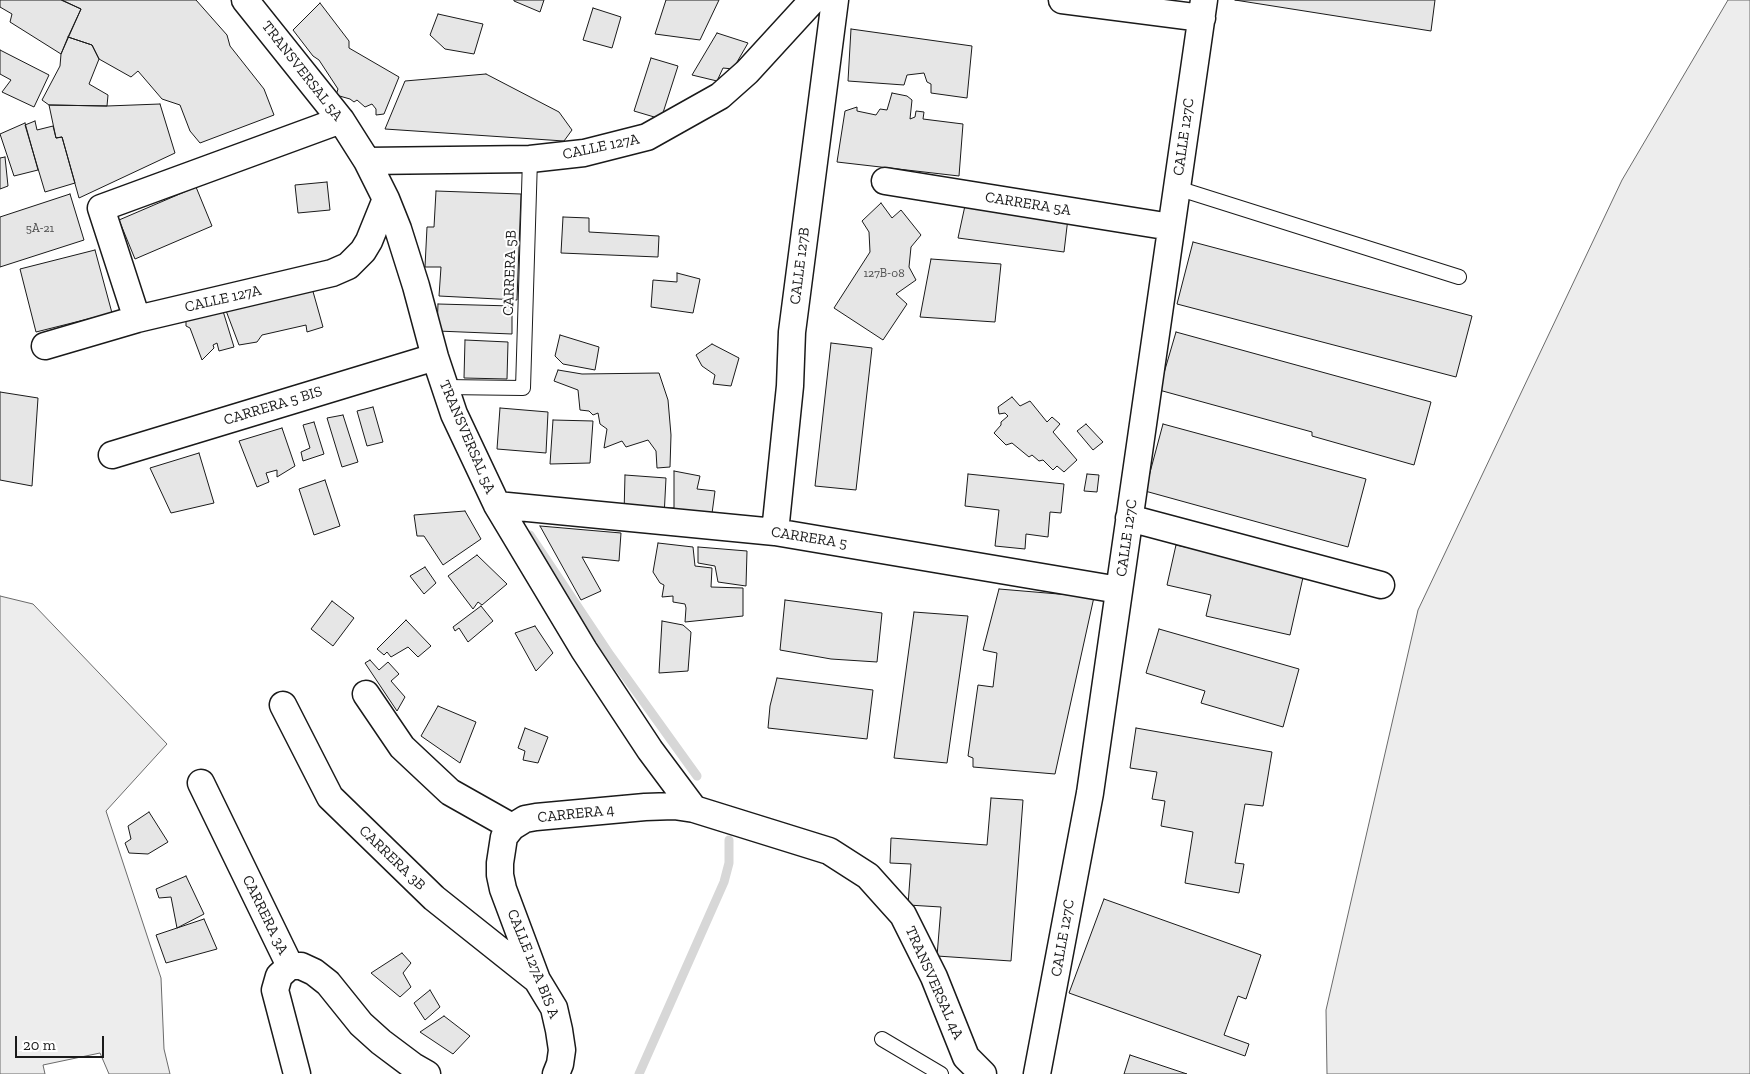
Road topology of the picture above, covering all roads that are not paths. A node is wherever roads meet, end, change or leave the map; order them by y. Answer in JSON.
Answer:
{"nodes":[{"id":1,"x":245,"y":0,"type":"edge"},
{"id":2,"x":813,"y":0,"type":"edge"},
{"id":3,"x":835,"y":0,"type":"edge"},
{"id":4,"x":1062,"y":0,"type":"edge"},
{"id":5,"x":1203,"y":9,"type":"edge"},
{"id":6,"x":342,"y":120,"type":"junction"},
{"id":7,"x":530,"y":159,"type":"junction"},
{"id":8,"x":367,"y":161,"type":"junction"},
{"id":9,"x":885,"y":181,"type":"dead end"},
{"id":10,"x":1177,"y":188,"type":"junction"},
{"id":11,"x":386,"y":199,"type":"junction"},
{"id":12,"x":1171,"y":227,"type":"junction"},
{"id":13,"x":1459,"y":277,"type":"dead end"},
{"id":14,"x":137,"y":319,"type":"junction"},
{"id":15,"x":45,"y":346,"type":"dead end"},
{"id":16,"x":435,"y":356,"type":"junction"},
{"id":17,"x":445,"y":387,"type":"junction"},
{"id":18,"x":112,"y":455,"type":"dead end"},
{"id":19,"x":497,"y":505,"type":"junction"},
{"id":20,"x":1129,"y":518,"type":"junction"},
{"id":21,"x":775,"y":532,"type":"junction"},
{"id":22,"x":1380,"y":585,"type":"dead end"},
{"id":23,"x":1119,"y":590,"type":"junction"},
{"id":24,"x":366,"y":694,"type":"dead end"},
{"id":25,"x":283,"y":705,"type":"dead end"},
{"id":26,"x":201,"y":784,"type":"dead end"},
{"id":27,"x":694,"y":808,"type":"junction"},
{"id":28,"x":512,"y":828,"type":"junction"},
{"id":29,"x":290,"y":966,"type":"junction"},
{"id":30,"x":537,"y":980,"type":"junction"},
{"id":31,"x":882,"y":1039,"type":"dead end"},
{"id":32,"x":297,"y":1074,"type":"edge"},
{"id":33,"x":427,"y":1074,"type":"edge"},
{"id":34,"x":556,"y":1074,"type":"edge"},
{"id":35,"x":941,"y":1074,"type":"edge"},
{"id":36,"x":983,"y":1074,"type":"edge"},
{"id":37,"x":1037,"y":1074,"type":"edge"}],
"edges":[{"from":1,"to":6,"type":"street","name":"TRANSVERSAL 5A"},
{"from":2,"to":7,"type":"street","name":"CALLE 127A"},
{"from":3,"to":21,"type":"street","name":"CALLE 127B"},
{"from":4,"to":5,"type":"street"},
{"from":5,"to":10,"type":"street","name":"CALLE 127C"},
{"from":6,"to":8,"type":"street","name":"TRANSVERSAL 5A"},
{"from":6,"to":14,"type":"street"},
{"from":7,"to":8,"type":"street","name":"CALLE 127A"},
{"from":7,"to":17,"type":"lane","name":"CARRERA 5B"},
{"from":8,"to":11,"type":"street","name":"TRANSVERSAL 5A"},
{"from":9,"to":12,"type":"street","name":"CARRERA 5A"},
{"from":10,"to":12,"type":"street","name":"CALLE 127C"},
{"from":10,"to":13,"type":"lane"},
{"from":11,"to":14,"type":"street","name":"CALLE 127A"},
{"from":11,"to":16,"type":"street","name":"TRANSVERSAL 5A"},
{"from":12,"to":20,"type":"street","name":"CALLE 127C"},
{"from":14,"to":15,"type":"street","name":"CALLE 127A"},
{"from":16,"to":17,"type":"street","name":"TRANSVERSAL 5A"},
{"from":16,"to":18,"type":"street","name":"CARRERA 5 BIS"},
{"from":17,"to":19,"type":"street","name":"TRANSVERSAL 5A"},
{"from":19,"to":21,"type":"street","name":"CARRERA 5"},
{"from":19,"to":27,"type":"street","name":"TRANSVERSAL 5A"},
{"from":20,"to":22,"type":"street"},
{"from":20,"to":23,"type":"street","name":"CALLE 127C"},
{"from":21,"to":23,"type":"street","name":"CARRERA 5"},
{"from":23,"to":37,"type":"street","name":"CALLE 127C"},
{"from":24,"to":28,"type":"street"},
{"from":25,"to":30,"type":"street","name":"CARRERA 3B"},
{"from":26,"to":29,"type":"street","name":"CARRERA 3A"},
{"from":27,"to":28,"type":"street","name":"CARRERA 4"},
{"from":27,"to":36,"type":"street","name":"TRANSVERSAL 4A"},
{"from":28,"to":30,"type":"street","name":"CALLE 127A BIS A"},
{"from":29,"to":32,"type":"street"},
{"from":29,"to":33,"type":"street","name":"CARRERA 3A"},
{"from":30,"to":34,"type":"street","name":"CALLE 127A BIS A"},
{"from":31,"to":35,"type":"lane"}]}
